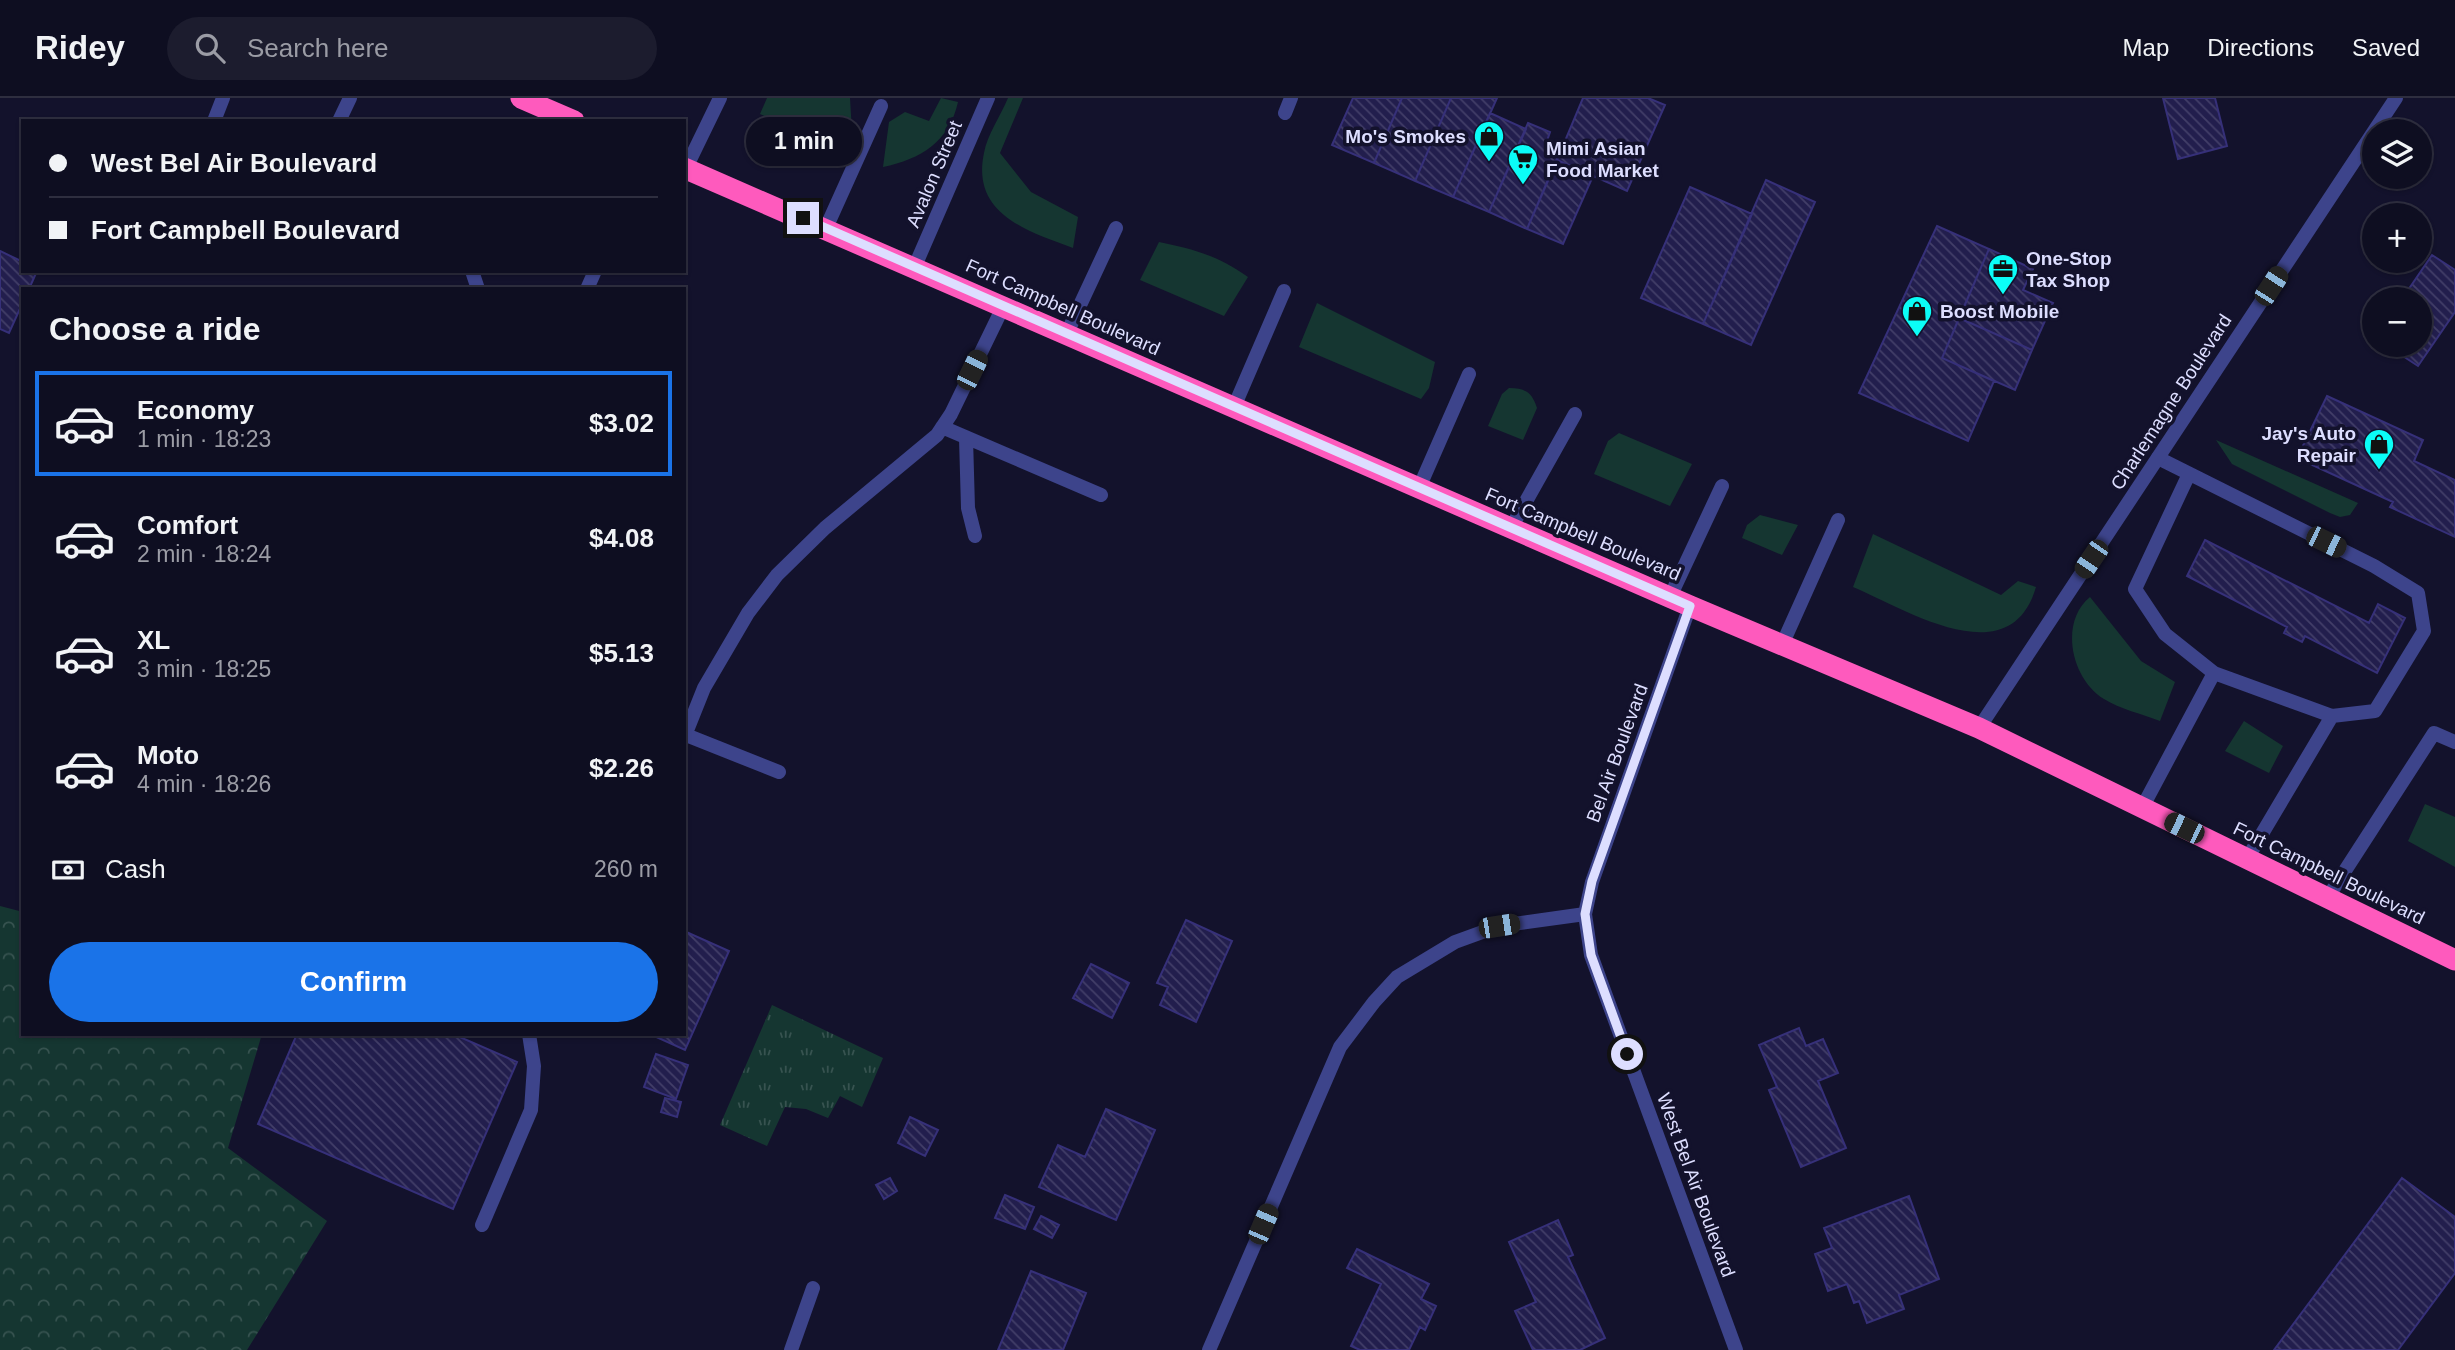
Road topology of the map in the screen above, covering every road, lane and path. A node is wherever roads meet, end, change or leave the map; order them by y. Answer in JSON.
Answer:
{"nodes":[{"id":1,"x":223,"y":98,"type":"edge"},
{"id":2,"x":350,"y":98,"type":"edge"},
{"id":3,"x":521,"y":98,"type":"edge"},
{"id":4,"x":720,"y":98,"type":"edge"},
{"id":5,"x":988,"y":98,"type":"edge"},
{"id":6,"x":1291,"y":98,"type":"edge"},
{"id":7,"x":2396,"y":98,"type":"edge"},
{"id":8,"x":881,"y":106,"type":"dead end"},
{"id":9,"x":553,"y":110,"type":"edge"},
{"id":10,"x":1285,"y":113,"type":"dead end"},
{"id":11,"x":215,"y":119,"type":"edge"},
{"id":12,"x":340,"y":119,"type":"edge"},
{"id":13,"x":570,"y":119,"type":"edge"},
{"id":14,"x":686,"y":166,"type":"edge"},
{"id":15,"x":686,"y":168,"type":"edge"},
{"id":16,"x":826,"y":228,"type":"junction"},
{"id":17,"x":1116,"y":228,"type":"dead end"},
{"id":18,"x":915,"y":266,"type":"junction"},
{"id":19,"x":1284,"y":291,"type":"dead end"},
{"id":20,"x":1004,"y":305,"type":"junction"},
{"id":21,"x":1067,"y":333,"type":"junction"},
{"id":22,"x":1469,"y":374,"type":"dead end"},
{"id":23,"x":1234,"y":407,"type":"junction"},
{"id":24,"x":1575,"y":414,"type":"dead end"},
{"id":25,"x":942,"y":427,"type":"junction"},
{"id":26,"x":966,"y":438,"type":"junction"},
{"id":27,"x":2158,"y":458,"type":"junction"},
{"id":28,"x":2189,"y":474,"type":"junction"},
{"id":29,"x":1722,"y":486,"type":"dead end"},
{"id":30,"x":1419,"y":488,"type":"junction"},
{"id":31,"x":1101,"y":495,"type":"dead end"},
{"id":32,"x":1838,"y":520,"type":"dead end"},
{"id":33,"x":1511,"y":528,"type":"junction"},
{"id":34,"x":975,"y":536,"type":"dead end"},
{"id":35,"x":1680,"y":601,"type":"junction"},
{"id":36,"x":1782,"y":645,"type":"junction"},
{"id":37,"x":2214,"y":673,"type":"junction"},
{"id":38,"x":2332,"y":716,"type":"junction"},
{"id":39,"x":1979,"y":728,"type":"junction"},
{"id":40,"x":686,"y":733,"type":"edge"},
{"id":41,"x":686,"y":736,"type":"edge"},
{"id":42,"x":2455,"y":742,"type":"edge"},
{"id":43,"x":779,"y":772,"type":"dead end"},
{"id":44,"x":2142,"y":807,"type":"junction"},
{"id":45,"x":2247,"y":859,"type":"junction"},
{"id":46,"x":2328,"y":897,"type":"junction"},
{"id":47,"x":1585,"y":914,"type":"junction"},
{"id":48,"x":2455,"y":960,"type":"edge"},
{"id":49,"x":529,"y":1036,"type":"edge"},
{"id":50,"x":482,"y":1225,"type":"dead end"},
{"id":51,"x":813,"y":1288,"type":"dead end"},
{"id":52,"x":791,"y":1350,"type":"edge"},
{"id":53,"x":1209,"y":1350,"type":"edge"},
{"id":54,"x":1737,"y":1350,"type":"edge"}],
"edges":[{"from":1,"to":11,"type":"street"},
{"from":2,"to":12,"type":"street"},
{"from":3,"to":9,"type":"highway"},
{"from":4,"to":14,"type":"street"},
{"from":5,"to":18,"type":"street","name":"Avalon Street"},
{"from":6,"to":10,"type":"street"},
{"from":7,"to":27,"type":"street","name":"Charlemagne Boulevard"},
{"from":8,"to":16,"type":"street"},
{"from":9,"to":13,"type":"highway"},
{"from":15,"to":16,"type":"highway","name":"Fort Campbell Boulevard"},
{"from":16,"to":18,"type":"highway","name":"Fort Campbell Boulevard"},
{"from":17,"to":21,"type":"street"},
{"from":18,"to":20,"type":"highway","name":"Fort Campbell Boulevard"},
{"from":19,"to":23,"type":"street"},
{"from":20,"to":21,"type":"highway","name":"Fort Campbell Boulevard"},
{"from":20,"to":25,"type":"street"},
{"from":21,"to":23,"type":"highway","name":"Fort Campbell Boulevard"},
{"from":22,"to":30,"type":"street"},
{"from":23,"to":30,"type":"highway","name":"Fort Campbell Boulevard"},
{"from":24,"to":33,"type":"street"},
{"from":25,"to":26,"type":"street"},
{"from":25,"to":40,"type":"street"},
{"from":26,"to":31,"type":"street"},
{"from":26,"to":34,"type":"street"},
{"from":27,"to":28,"type":"street"},
{"from":27,"to":39,"type":"street","name":"Charlemagne Boulevard"},
{"from":28,"to":37,"type":"street"},
{"from":28,"to":38,"type":"street"},
{"from":29,"to":35,"type":"street","name":"Bel Air Boulevard"},
{"from":30,"to":33,"type":"highway","name":"Fort Campbell Boulevard"},
{"from":32,"to":36,"type":"street"},
{"from":33,"to":35,"type":"highway","name":"Fort Campbell Boulevard"},
{"from":35,"to":36,"type":"highway","name":"Fort Campbell Boulevard"},
{"from":35,"to":47,"type":"street","name":"Bel Air Boulevard"},
{"from":36,"to":39,"type":"highway","name":"Fort Campbell Boulevard"},
{"from":37,"to":38,"type":"street"},
{"from":37,"to":44,"type":"street"},
{"from":38,"to":45,"type":"street"},
{"from":39,"to":44,"type":"highway","name":"Fort Campbell Boulevard"},
{"from":41,"to":43,"type":"street"},
{"from":42,"to":46,"type":"street"},
{"from":44,"to":45,"type":"highway","name":"Fort Campbell Boulevard"},
{"from":45,"to":46,"type":"highway","name":"Fort Campbell Boulevard"},
{"from":46,"to":48,"type":"highway","name":"Fort Campbell Boulevard"},
{"from":47,"to":53,"type":"street"},
{"from":47,"to":54,"type":"street","name":"West Bel Air Boulevard"},
{"from":49,"to":50,"type":"street"},
{"from":51,"to":52,"type":"street"}]}
